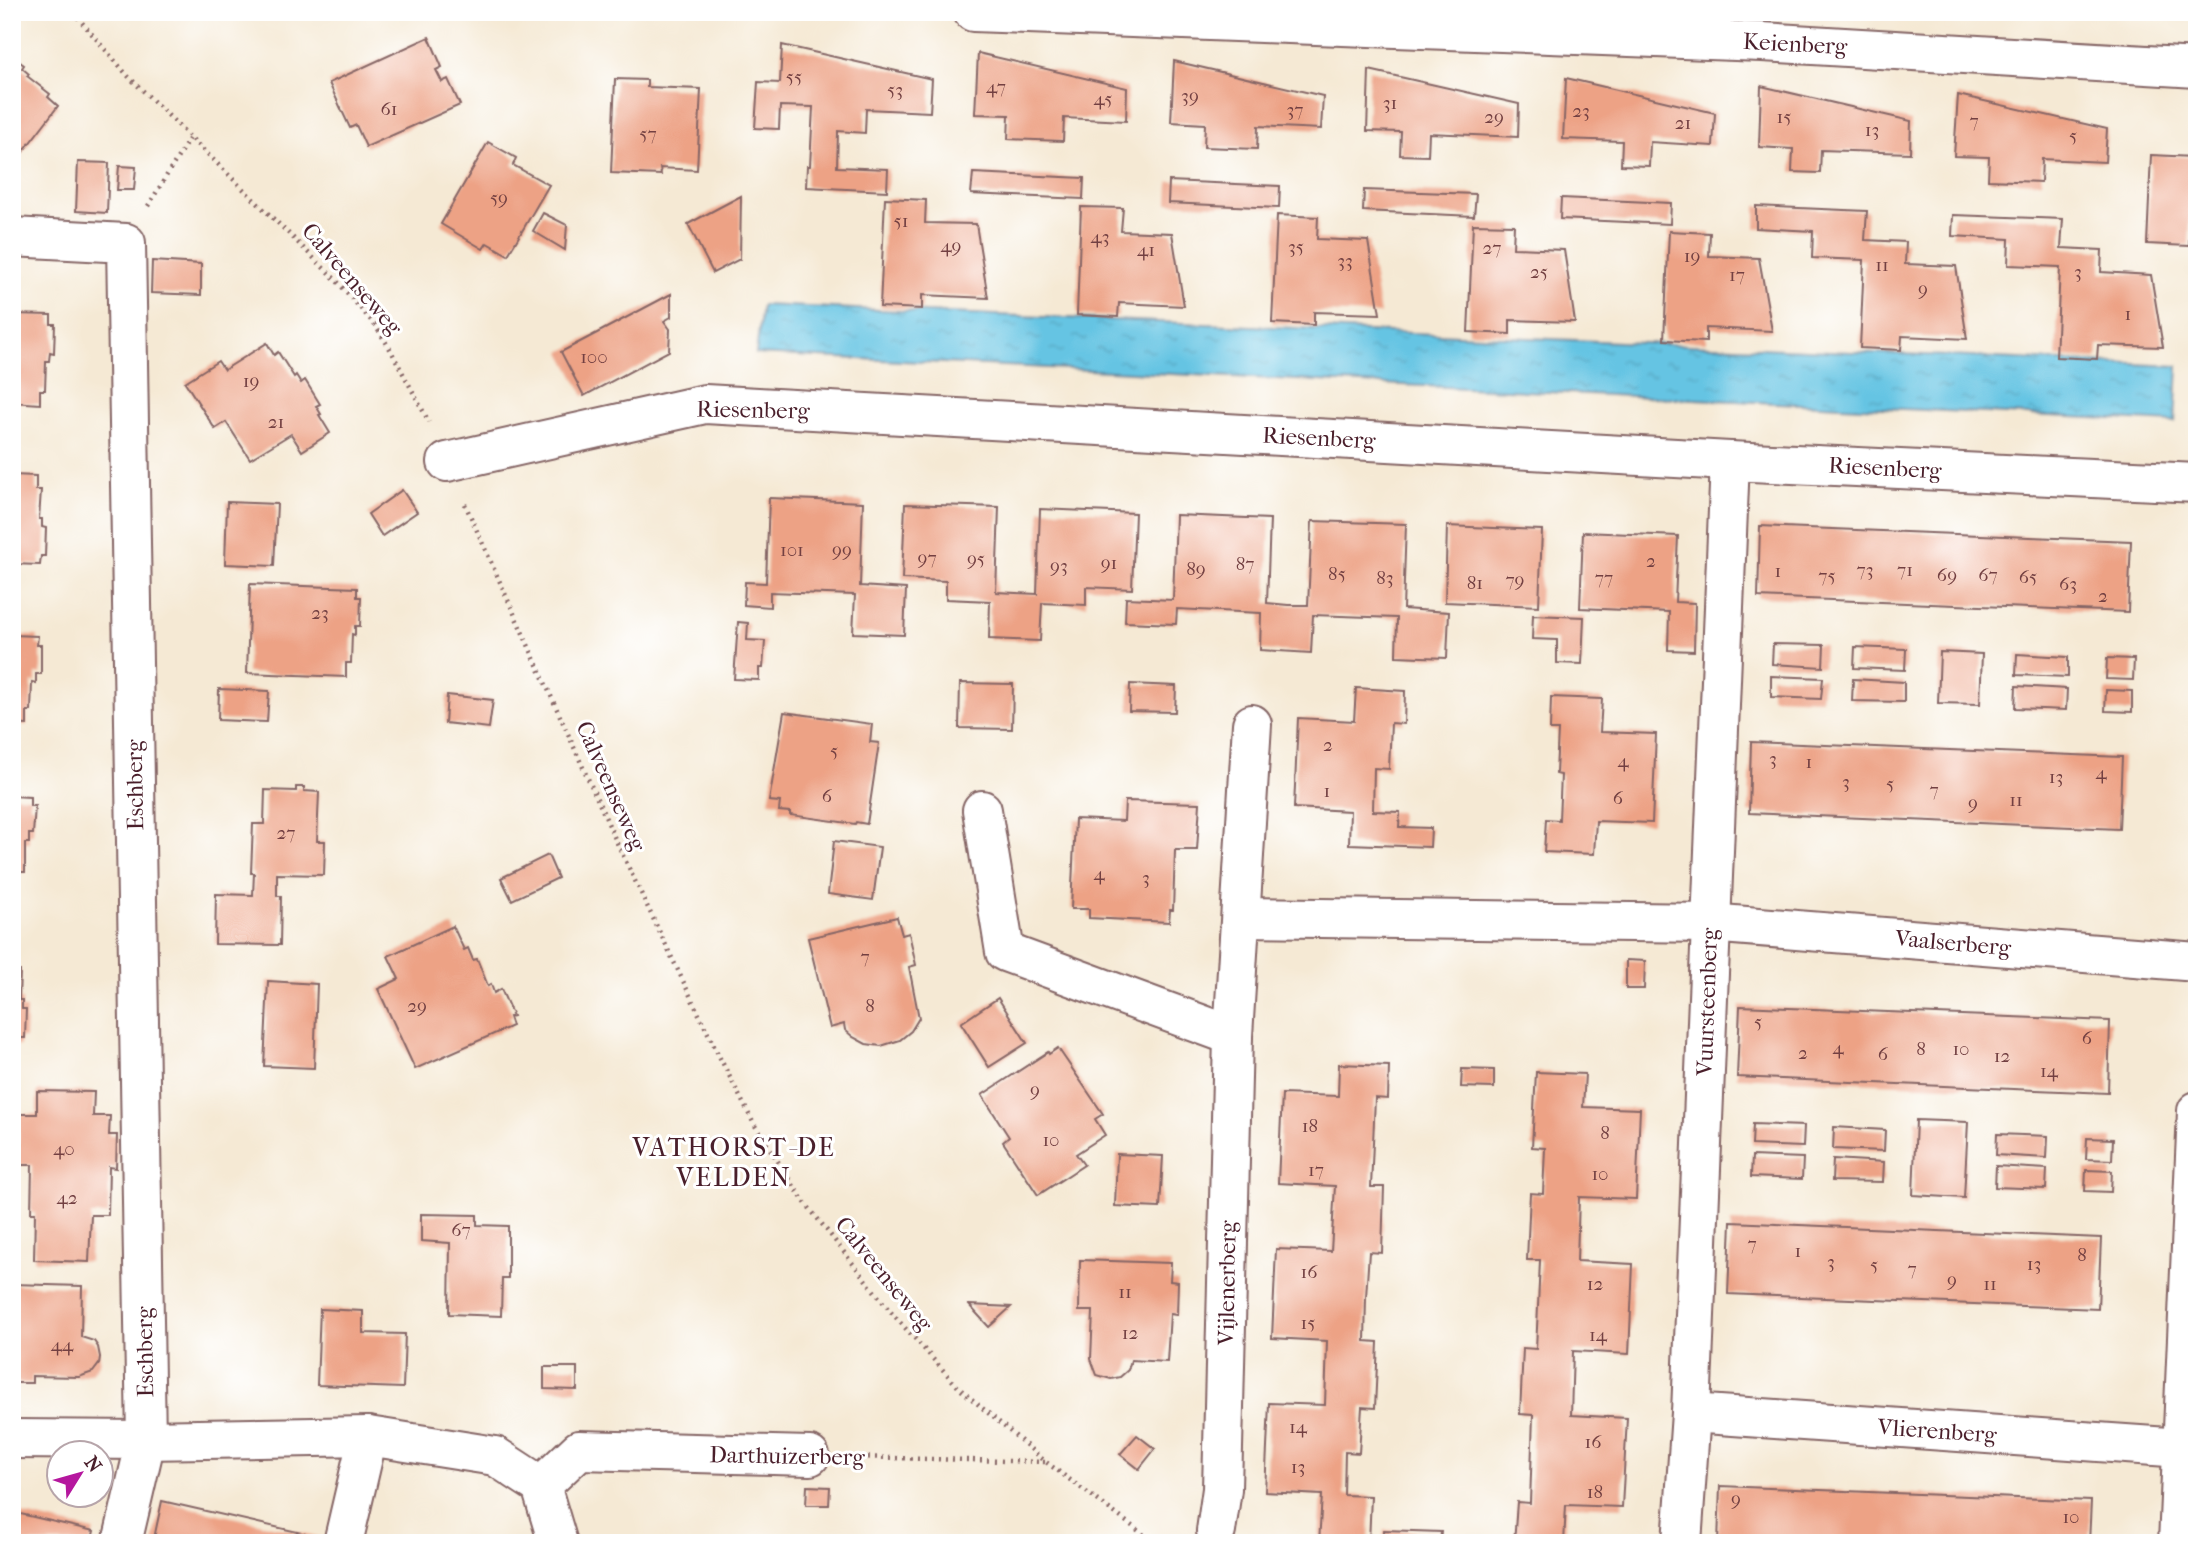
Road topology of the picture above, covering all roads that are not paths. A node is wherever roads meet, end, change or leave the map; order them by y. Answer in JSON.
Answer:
{"nodes":[{"id":1,"x":973,"y":12,"type":"edge"},
{"id":2,"x":1762,"y":27,"type":"edge"},
{"id":3,"x":2197,"y":68,"type":"edge"},
{"id":4,"x":12,"y":237,"type":"edge"},
{"id":5,"x":1730,"y":461,"type":"junction"},
{"id":6,"x":447,"y":462,"type":"road end"},
{"id":7,"x":2197,"y":482,"type":"edge"},
{"id":8,"x":1252,"y":724,"type":"dead end"},
{"id":9,"x":982,"y":810,"type":"dead end"},
{"id":10,"x":1241,"y":917,"type":"junction"},
{"id":11,"x":1710,"y":923,"type":"junction"},
{"id":12,"x":2197,"y":962,"type":"edge"},
{"id":13,"x":1233,"y":1036,"type":"junction"},
{"id":14,"x":2197,"y":1111,"type":"edge"},
{"id":15,"x":1691,"y":1413,"type":"junction"},
{"id":16,"x":368,"y":1436,"type":"junction"},
{"id":17,"x":12,"y":1439,"type":"edge"},
{"id":18,"x":146,"y":1440,"type":"junction"},
{"id":19,"x":2182,"y":1448,"type":"junction"},
{"id":20,"x":810,"y":1456,"type":"road end"},
{"id":21,"x":541,"y":1486,"type":"junction"},
{"id":22,"x":1216,"y":1531,"type":"dead end"},
{"id":23,"x":122,"y":1543,"type":"edge"},
{"id":24,"x":343,"y":1543,"type":"edge"},
{"id":25,"x":558,"y":1543,"type":"edge"},
{"id":26,"x":1682,"y":1543,"type":"edge"},
{"id":27,"x":2178,"y":1543,"type":"edge"}],
"edges":[{"from":1,"to":2,"type":"street","name":"Keienberg"},
{"from":2,"to":3,"type":"street","name":"Keienberg"},
{"from":4,"to":18,"type":"street","name":"Eschberg"},
{"from":5,"to":6,"type":"street","name":"Riesenberg"},
{"from":5,"to":7,"type":"street","name":"Riesenberg"},
{"from":5,"to":11,"type":"street","name":"Vuursteenberg"},
{"from":8,"to":10,"type":"street","name":"Vijlenerberg"},
{"from":9,"to":13,"type":"street"},
{"from":10,"to":11,"type":"street"},
{"from":10,"to":13,"type":"street","name":"Vijlenerberg"},
{"from":11,"to":12,"type":"street","name":"Vaalserberg"},
{"from":11,"to":15,"type":"street","name":"Vuursteenberg"},
{"from":13,"to":22,"type":"street","name":"Vijlenerberg"},
{"from":14,"to":19,"type":"street"},
{"from":15,"to":19,"type":"street","name":"Vlierenberg"},
{"from":15,"to":26,"type":"street","name":"Vuursteenberg"},
{"from":16,"to":18,"type":"street"},
{"from":16,"to":21,"type":"street"},
{"from":16,"to":24,"type":"street"},
{"from":17,"to":18,"type":"street"},
{"from":18,"to":23,"type":"street"},
{"from":19,"to":27,"type":"street"},
{"from":20,"to":21,"type":"street","name":"Darthuizerberg"},
{"from":21,"to":25,"type":"street"}]}
